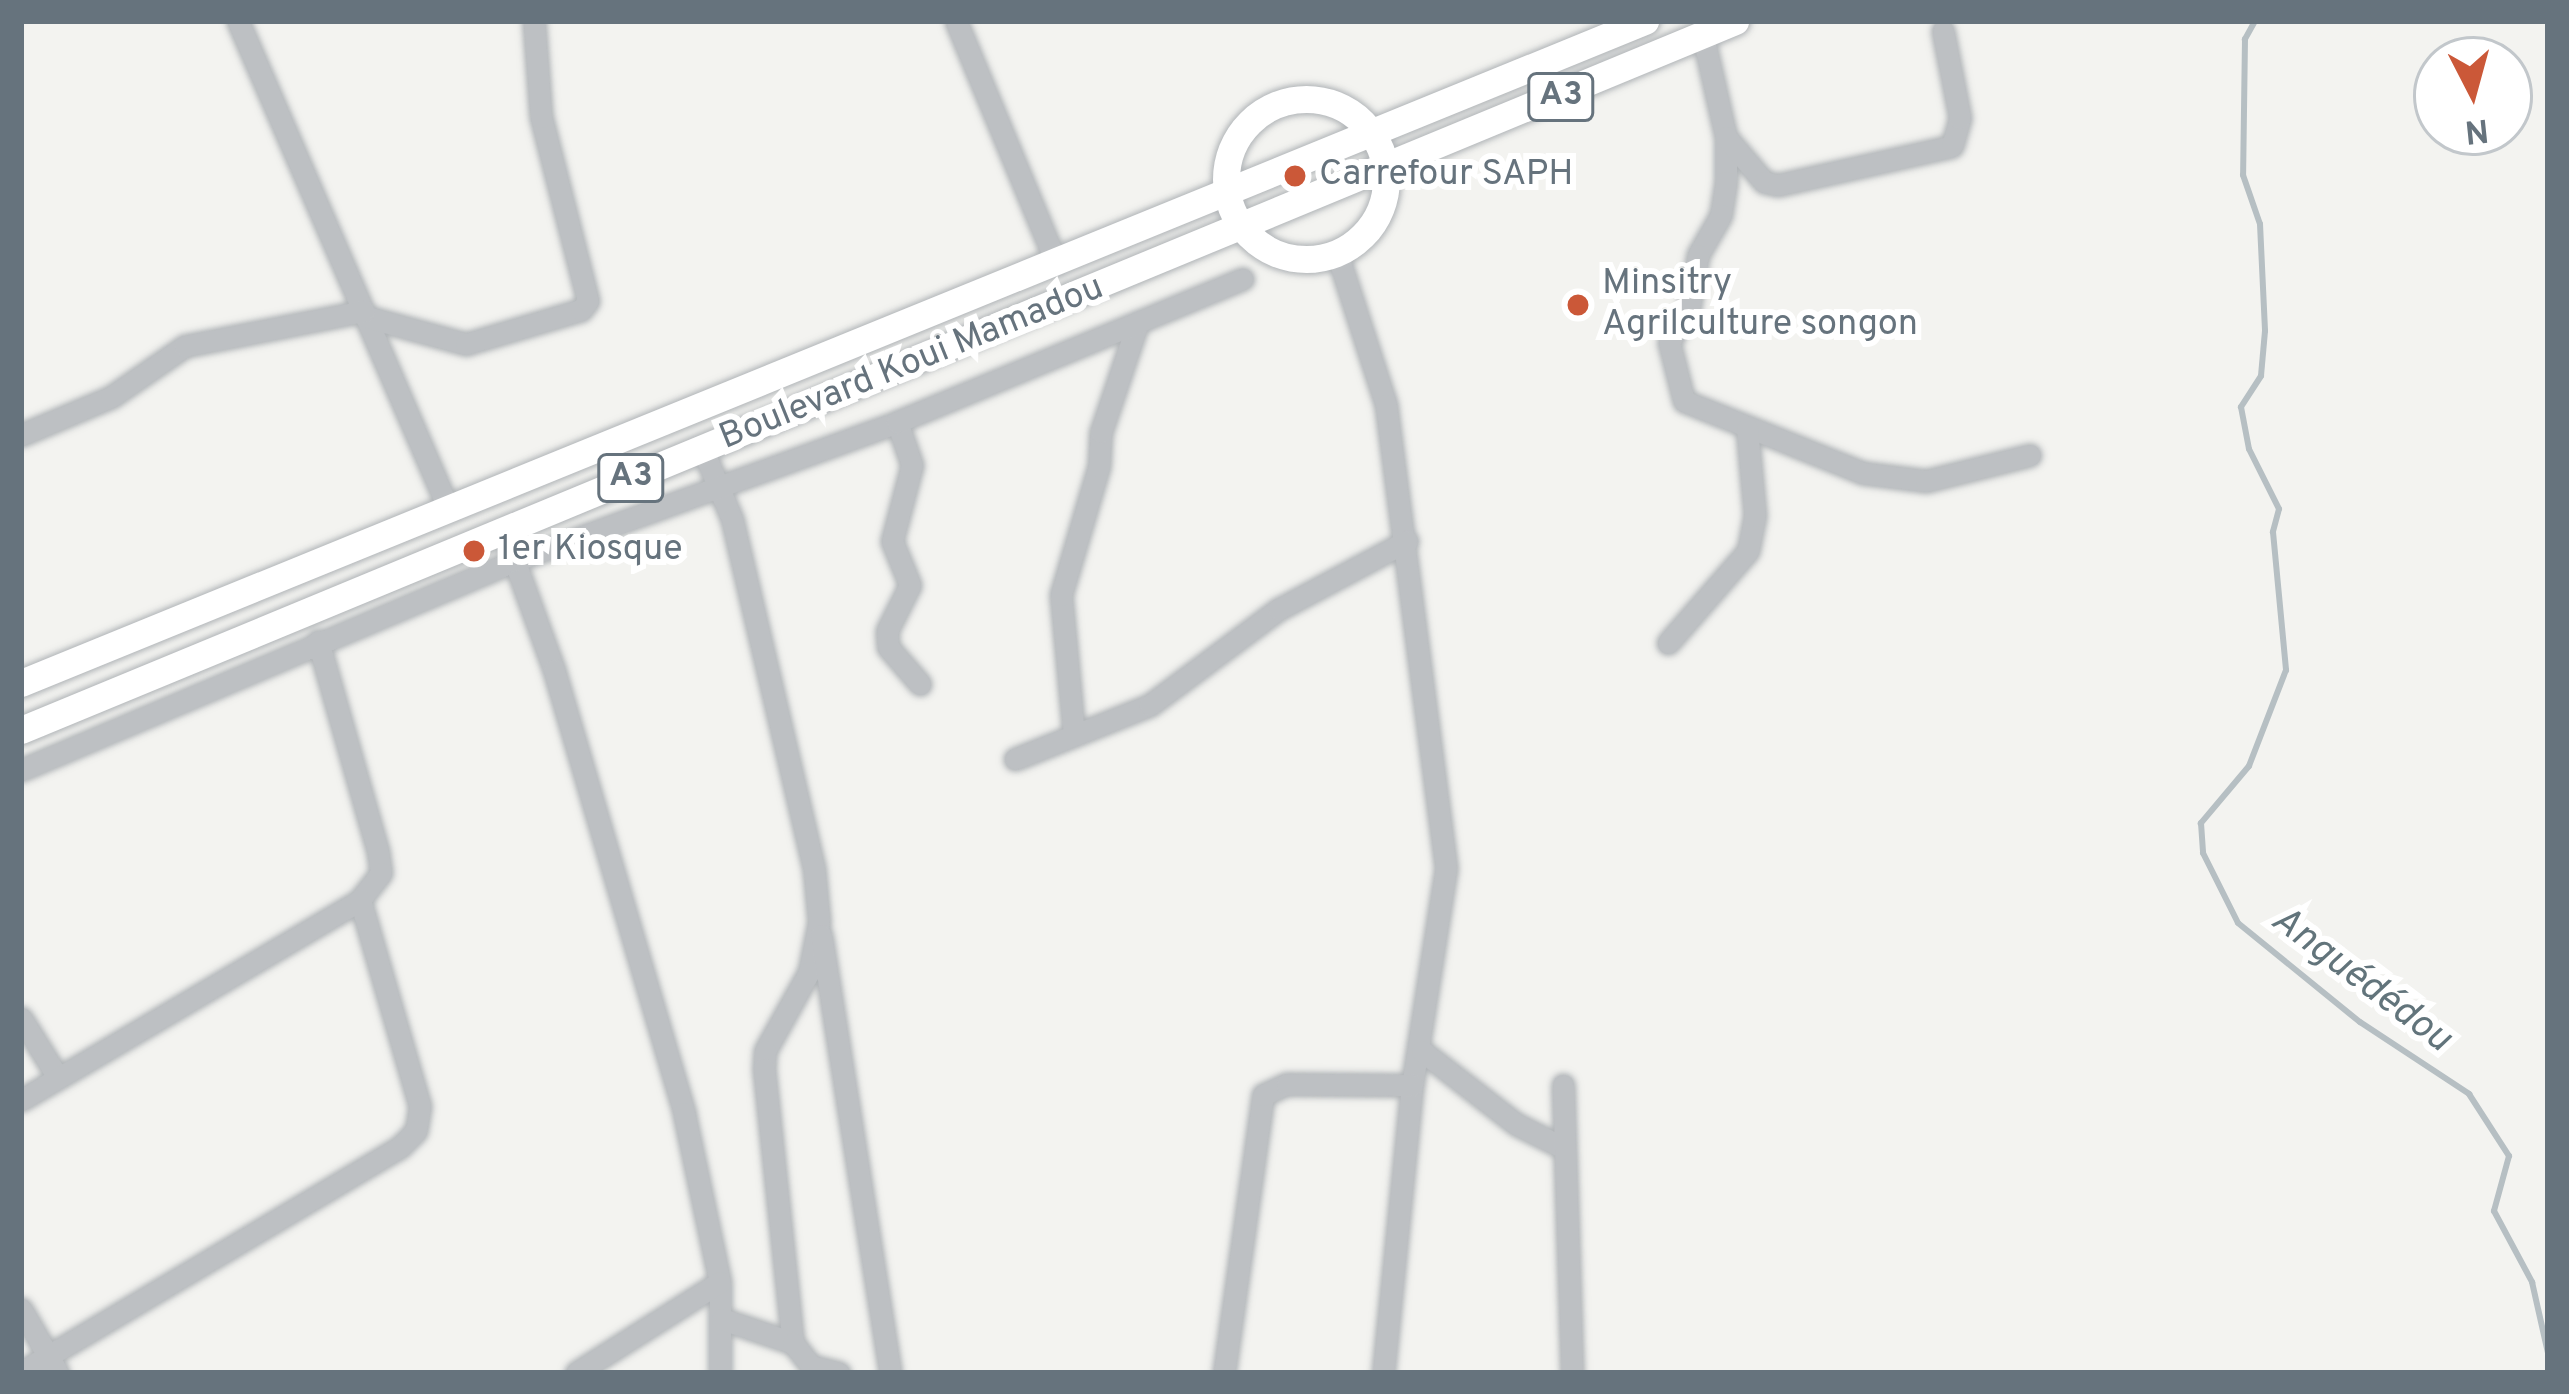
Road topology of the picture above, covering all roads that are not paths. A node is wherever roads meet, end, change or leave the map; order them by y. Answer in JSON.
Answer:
{"nodes":[{"id":1,"x":238,"y":21,"type":"edge"},
{"id":2,"x":534,"y":21,"type":"edge"},
{"id":3,"x":956,"y":21,"type":"edge"},
{"id":4,"x":1645,"y":21,"type":"edge"},
{"id":5,"x":1735,"y":21,"type":"edge"},
{"id":6,"x":1943,"y":31,"type":"dead end"},
{"id":7,"x":1703,"y":36,"type":"junction"},
{"id":8,"x":1374,"y":134,"type":"junction"},
{"id":9,"x":1726,"y":137,"type":"junction"},
{"id":10,"x":1386,"y":171,"type":"junction"},
{"id":11,"x":1226,"y":194,"type":"junction"},
{"id":12,"x":1242,"y":230,"type":"junction"},
{"id":13,"x":1337,"y":253,"type":"junction"},
{"id":14,"x":1057,"y":266,"type":"junction"},
{"id":15,"x":1243,"y":279,"type":"dead end"},
{"id":16,"x":365,"y":314,"type":"junction"},
{"id":17,"x":1138,"y":322,"type":"junction"},
{"id":18,"x":897,"y":422,"type":"junction"},
{"id":19,"x":1747,"y":428,"type":"junction"},
{"id":20,"x":21,"y":435,"type":"edge"},
{"id":21,"x":703,"y":450,"type":"junction"},
{"id":22,"x":2030,"y":455,"type":"dead end"},
{"id":23,"x":716,"y":482,"type":"junction"},
{"id":24,"x":449,"y":510,"type":"junction"},
{"id":25,"x":503,"y":530,"type":"junction"},
{"id":26,"x":1407,"y":541,"type":"junction"},
{"id":27,"x":514,"y":561,"type":"junction"},
{"id":28,"x":318,"y":641,"type":"junction"},
{"id":29,"x":1668,"y":643,"type":"dead end"},
{"id":30,"x":21,"y":683,"type":"edge"},
{"id":31,"x":920,"y":684,"type":"dead end"},
{"id":32,"x":21,"y":730,"type":"edge"},
{"id":33,"x":1074,"y":735,"type":"junction"},
{"id":34,"x":1015,"y":759,"type":"dead end"},
{"id":35,"x":21,"y":770,"type":"edge"},
{"id":36,"x":360,"y":900,"type":"junction"},
{"id":37,"x":819,"y":922,"type":"junction"},
{"id":38,"x":21,"y":1018,"type":"edge"},
{"id":39,"x":1422,"y":1051,"type":"junction"},
{"id":40,"x":57,"y":1076,"type":"junction"},
{"id":41,"x":1412,"y":1085,"type":"junction"},
{"id":42,"x":1563,"y":1085,"type":"dead end"},
{"id":43,"x":21,"y":1100,"type":"edge"},
{"id":44,"x":1562,"y":1147,"type":"junction"},
{"id":45,"x":720,"y":1282,"type":"junction"},
{"id":46,"x":21,"y":1309,"type":"edge"},
{"id":47,"x":722,"y":1319,"type":"junction"},
{"id":48,"x":793,"y":1343,"type":"junction"},
{"id":49,"x":54,"y":1364,"type":"edge"},
{"id":50,"x":1383,"y":1370,"type":"edge"},
{"id":51,"x":21,"y":1372,"type":"edge"},
{"id":52,"x":576,"y":1373,"type":"edge"},
{"id":53,"x":720,"y":1373,"type":"edge"},
{"id":54,"x":839,"y":1373,"type":"edge"},
{"id":55,"x":890,"y":1373,"type":"edge"},
{"id":56,"x":1224,"y":1373,"type":"edge"},
{"id":57,"x":1571,"y":1373,"type":"edge"}],
"edges":[{"from":1,"to":16,"type":"street"},
{"from":2,"to":16,"type":"street"},
{"from":3,"to":14,"type":"street"},
{"from":4,"to":8,"type":"main road","name":"Boulevard Koui Mamadou","number":"A3"},
{"from":5,"to":7,"type":"main road","name":"Boulevard Koui Mamadou","number":"A3"},
{"from":6,"to":9,"type":"street"},
{"from":7,"to":9,"type":"street"},
{"from":7,"to":10,"type":"main road","name":"Boulevard Koui Mamadou","number":"A3"},
{"from":8,"to":10,"type":"main road"},
{"from":8,"to":11,"type":"main road","name":"Boulevard Koui Mamadou","number":"A3"},
{"from":8,"to":11,"type":"main road"},
{"from":9,"to":19,"type":"street"},
{"from":10,"to":12,"type":"main road","name":"Boulevard Koui Mamadou","number":"A3"},
{"from":10,"to":13,"type":"main road"},
{"from":11,"to":12,"type":"main road"},
{"from":11,"to":14,"type":"main road","name":"Boulevard Koui Mamadou","number":"A3"},
{"from":12,"to":13,"type":"main road"},
{"from":12,"to":21,"type":"main road","name":"Boulevard Koui Mamadou","number":"A3"},
{"from":13,"to":26,"type":"street"},
{"from":14,"to":24,"type":"main road","name":"Boulevard Koui Mamadou","number":"A3"},
{"from":15,"to":17,"type":"street"},
{"from":16,"to":20,"type":"street"},
{"from":16,"to":24,"type":"street"},
{"from":17,"to":18,"type":"street"},
{"from":17,"to":33,"type":"street"},
{"from":18,"to":23,"type":"street"},
{"from":18,"to":31,"type":"street"},
{"from":19,"to":22,"type":"street"},
{"from":19,"to":29,"type":"street"},
{"from":21,"to":23,"type":"street"},
{"from":21,"to":25,"type":"main road","name":"Boulevard Koui Mamadou","number":"A3"},
{"from":23,"to":27,"type":"street"},
{"from":23,"to":37,"type":"street"},
{"from":24,"to":30,"type":"main road","name":"Boulevard Koui Mamadou","number":"A3"},
{"from":25,"to":27,"type":"street"},
{"from":25,"to":32,"type":"main road","name":"Boulevard Koui Mamadou","number":"A3"},
{"from":26,"to":33,"type":"street"},
{"from":26,"to":39,"type":"street"},
{"from":27,"to":28,"type":"street"},
{"from":27,"to":45,"type":"street"},
{"from":28,"to":35,"type":"street"},
{"from":28,"to":36,"type":"street"},
{"from":33,"to":34,"type":"street"},
{"from":36,"to":40,"type":"street"},
{"from":36,"to":49,"type":"street"},
{"from":37,"to":48,"type":"street"},
{"from":37,"to":55,"type":"street"},
{"from":38,"to":40,"type":"street"},
{"from":39,"to":41,"type":"street"},
{"from":39,"to":44,"type":"street"},
{"from":40,"to":43,"type":"street"},
{"from":41,"to":50,"type":"street"},
{"from":41,"to":56,"type":"street"},
{"from":42,"to":44,"type":"street"},
{"from":44,"to":57,"type":"street"},
{"from":45,"to":47,"type":"street"},
{"from":45,"to":52,"type":"street"},
{"from":46,"to":49,"type":"street"},
{"from":47,"to":48,"type":"street"},
{"from":47,"to":53,"type":"street"},
{"from":48,"to":54,"type":"street"},
{"from":49,"to":51,"type":"street"}]}
